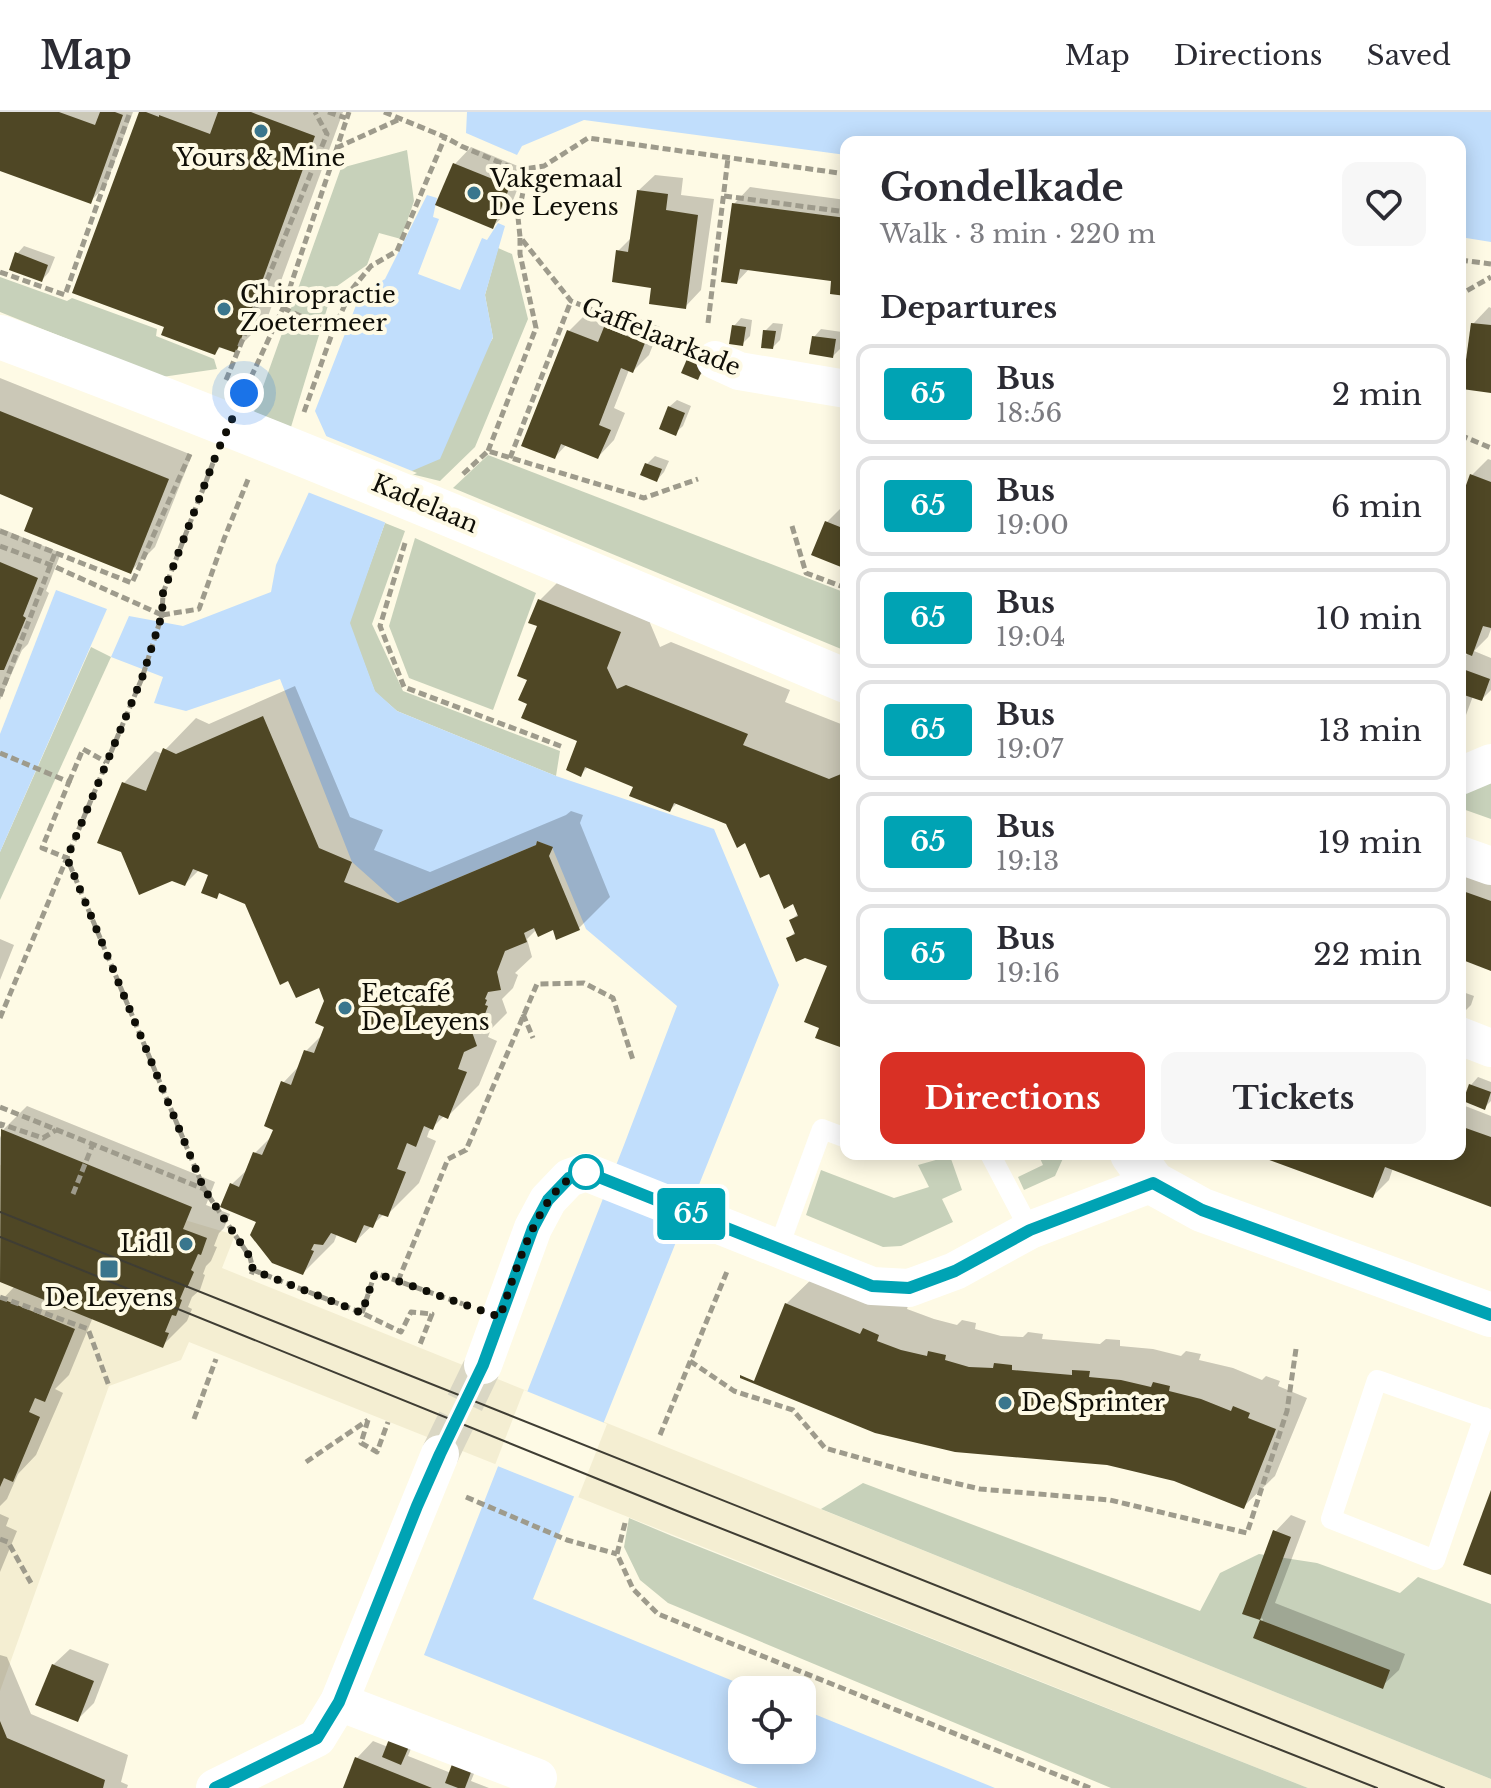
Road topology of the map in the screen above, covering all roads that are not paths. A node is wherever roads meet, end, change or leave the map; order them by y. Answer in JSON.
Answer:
{"nodes":[{"id":1,"x":0,"y":337,"type":"edge"},
{"id":2,"x":710,"y":358,"type":"road end"},
{"id":3,"x":840,"y":388,"type":"edge"},
{"id":4,"x":840,"y":678,"type":"edge"},
{"id":5,"x":1491,"y":763,"type":"edge"},
{"id":6,"x":1466,"y":773,"type":"edge"},
{"id":7,"x":1466,"y":857,"type":"edge"},
{"id":8,"x":1491,"y":866,"type":"edge"},
{"id":9,"x":1466,"y":1038,"type":"edge"},
{"id":10,"x":1491,"y":1048,"type":"edge"},
{"id":11,"x":840,"y":1136,"type":"edge"},
{"id":12,"x":993,"y":1160,"type":"edge"},
{"id":13,"x":1142,"y":1168,"type":"edge"},
{"id":14,"x":1030,"y":1230,"type":"junction"},
{"id":15,"x":778,"y":1249,"type":"junction"},
{"id":16,"x":1491,"y":1315,"type":"edge"},
{"id":17,"x":483,"y":1365,"type":"tunnel mouth"},
{"id":18,"x":1487,"y":1419,"type":"edge"},
{"id":19,"x":440,"y":1454,"type":"tunnel mouth"},
{"id":20,"x":339,"y":1702,"type":"junction"},
{"id":21,"x":538,"y":1778,"type":"dead end"},
{"id":22,"x":215,"y":1788,"type":"edge"}],
"edges":[{"from":1,"to":4,"type":"street","name":"Kadelaan"},
{"from":2,"to":3,"type":"street","name":"Gaffelaarkade"},
{"from":5,"to":6,"type":"street"},
{"from":7,"to":8,"type":"street"},
{"from":9,"to":10,"type":"street"},
{"from":11,"to":15,"type":"lane"},
{"from":12,"to":14,"type":"lane"},
{"from":13,"to":14,"type":"street"},
{"from":13,"to":16,"type":"street"},
{"from":14,"to":15,"type":"street"},
{"from":15,"to":17,"type":"street"},
{"from":18,"to":18,"type":"lane"},
{"from":19,"to":20,"type":"street"},
{"from":20,"to":21,"type":"street"},
{"from":20,"to":22,"type":"street"}]}
